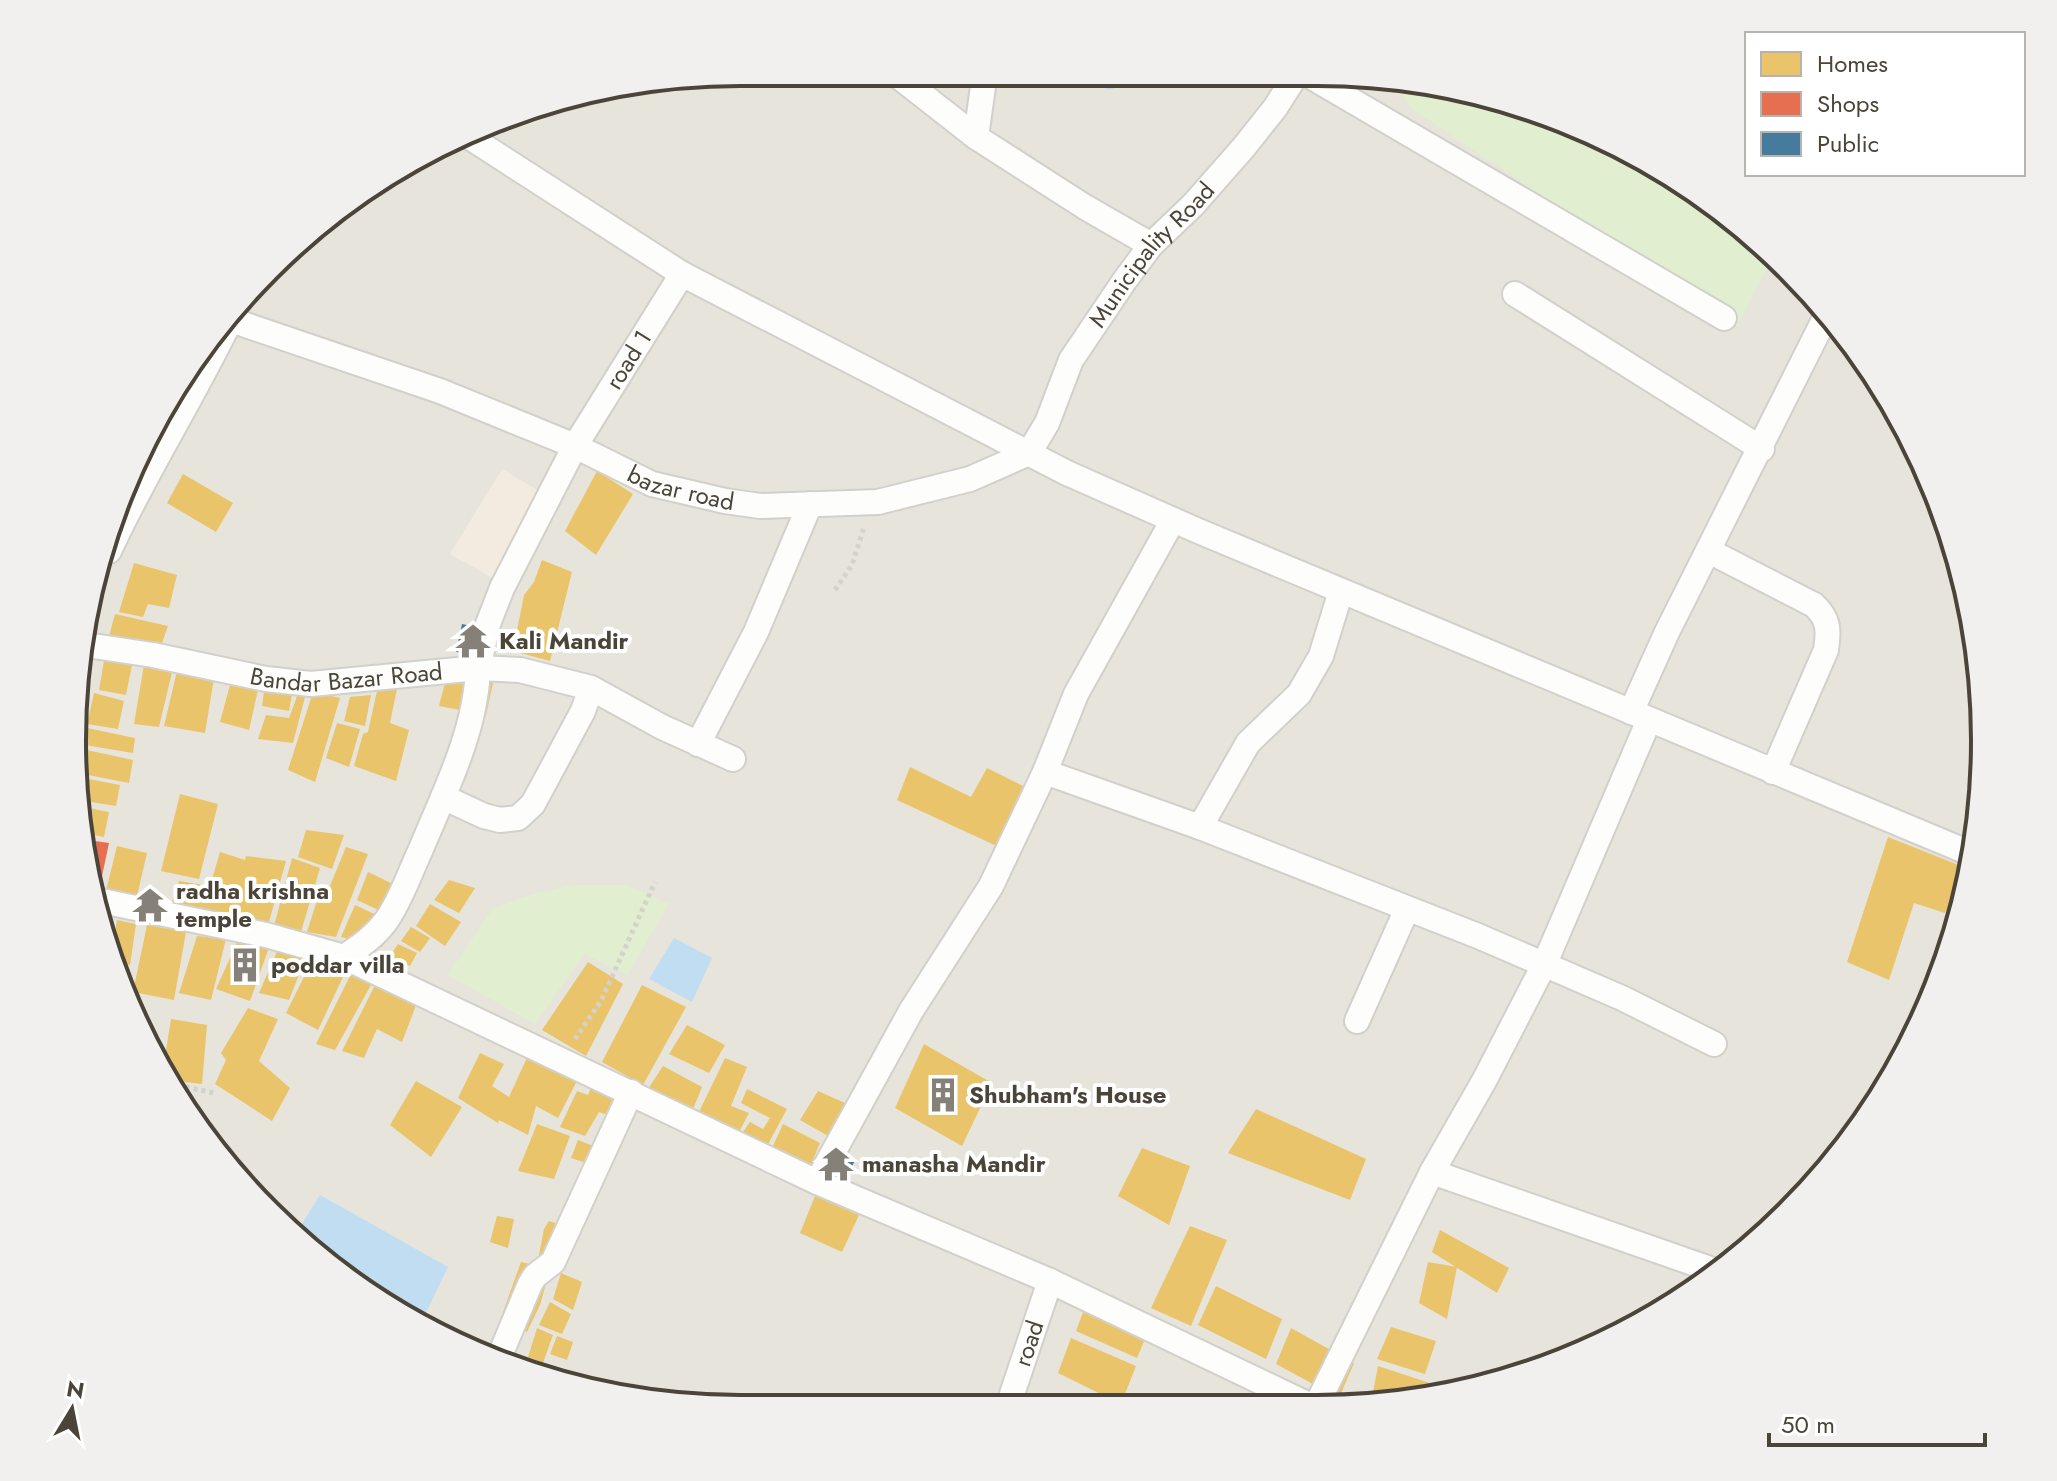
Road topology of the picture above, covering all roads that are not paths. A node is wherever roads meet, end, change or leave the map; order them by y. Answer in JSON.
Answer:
{"nodes":[{"id":1,"x":911,"y":86,"type":"edge"},
{"id":2,"x":983,"y":86,"type":"edge"},
{"id":3,"x":1290,"y":86,"type":"edge"},
{"id":4,"x":1324,"y":86,"type":"edge"},
{"id":5,"x":976,"y":137,"type":"junction"},
{"id":6,"x":478,"y":141,"type":"edge"},
{"id":7,"x":1151,"y":245,"type":"junction"},
{"id":8,"x":682,"y":274,"type":"junction"},
{"id":9,"x":1515,"y":294,"type":"dead end"},
{"id":10,"x":1724,"y":318,"type":"dead end"},
{"id":11,"x":237,"y":322,"type":"edge"},
{"id":12,"x":1822,"y":324,"type":"edge"},
{"id":13,"x":215,"y":350,"type":"edge"},
{"id":14,"x":575,"y":446,"type":"junction"},
{"id":15,"x":1762,"y":449,"type":"junction"},
{"id":16,"x":1029,"y":453,"type":"junction"},
{"id":17,"x":810,"y":504,"type":"junction"},
{"id":18,"x":129,"y":509,"type":"edge"},
{"id":19,"x":1173,"y":520,"type":"junction"},
{"id":20,"x":1709,"y":551,"type":"junction"},
{"id":21,"x":1341,"y":591,"type":"junction"},
{"id":22,"x":93,"y":646,"type":"edge"},
{"id":23,"x":478,"y":668,"type":"junction"},
{"id":24,"x":591,"y":688,"type":"junction"},
{"id":25,"x":1640,"y":716,"type":"junction"},
{"id":26,"x":698,"y":744,"type":"junction"},
{"id":27,"x":733,"y":759,"type":"dead end"},
{"id":28,"x":1045,"y":772,"type":"junction"},
{"id":29,"x":1773,"y":772,"type":"junction"},
{"id":30,"x":443,"y":797,"type":"junction"},
{"id":31,"x":1200,"y":827,"type":"junction"},
{"id":32,"x":1961,"y":850,"type":"edge"},
{"id":33,"x":106,"y":902,"type":"edge"},
{"id":34,"x":1407,"y":909,"type":"junction"},
{"id":35,"x":344,"y":957,"type":"junction"},
{"id":36,"x":1545,"y":963,"type":"junction"},
{"id":37,"x":1357,"y":1021,"type":"dead end"},
{"id":38,"x":1714,"y":1044,"type":"dead end"},
{"id":39,"x":631,"y":1092,"type":"junction"},
{"id":40,"x":1432,"y":1172,"type":"junction"},
{"id":41,"x":817,"y":1182,"type":"junction"},
{"id":42,"x":1705,"y":1267,"type":"edge"},
{"id":43,"x":1050,"y":1281,"type":"junction"},
{"id":44,"x":502,"y":1350,"type":"edge"},
{"id":45,"x":1012,"y":1395,"type":"edge"},
{"id":46,"x":1288,"y":1395,"type":"edge"},
{"id":47,"x":1322,"y":1395,"type":"edge"}],
"edges":[{"from":1,"to":5,"type":"street"},
{"from":2,"to":5,"type":"street"},
{"from":3,"to":7,"type":"street","name":"Municipality Road"},
{"from":4,"to":10,"type":"street"},
{"from":5,"to":7,"type":"street"},
{"from":6,"to":8,"type":"street"},
{"from":7,"to":16,"type":"street","name":"Municipality Road"},
{"from":8,"to":14,"type":"street","name":"road 1"},
{"from":8,"to":16,"type":"street"},
{"from":9,"to":15,"type":"street"},
{"from":11,"to":14,"type":"street","name":"bazar road"},
{"from":12,"to":15,"type":"street"},
{"from":13,"to":18,"type":"street"},
{"from":14,"to":17,"type":"street","name":"bazar road"},
{"from":14,"to":23,"type":"street"},
{"from":15,"to":20,"type":"street"},
{"from":16,"to":17,"type":"street","name":"bazar road"},
{"from":16,"to":19,"type":"street"},
{"from":17,"to":26,"type":"street"},
{"from":19,"to":21,"type":"street"},
{"from":19,"to":28,"type":"street"},
{"from":20,"to":25,"type":"street"},
{"from":20,"to":29,"type":"street"},
{"from":21,"to":25,"type":"street"},
{"from":21,"to":31,"type":"street"},
{"from":22,"to":23,"type":"street","name":"Bandar Bazar Road"},
{"from":23,"to":24,"type":"street"},
{"from":23,"to":30,"type":"street","name":"Bandar Bazar Road"},
{"from":24,"to":26,"type":"street"},
{"from":24,"to":30,"type":"street"},
{"from":25,"to":29,"type":"street"},
{"from":25,"to":36,"type":"street"},
{"from":26,"to":27,"type":"street"},
{"from":28,"to":31,"type":"street"},
{"from":28,"to":41,"type":"street"},
{"from":29,"to":32,"type":"street"},
{"from":30,"to":35,"type":"street","name":"Bandar Bazar Road"},
{"from":31,"to":34,"type":"street"},
{"from":33,"to":35,"type":"street"},
{"from":34,"to":36,"type":"street"},
{"from":34,"to":37,"type":"street"},
{"from":35,"to":39,"type":"street"},
{"from":36,"to":38,"type":"street"},
{"from":36,"to":40,"type":"street"},
{"from":39,"to":41,"type":"street"},
{"from":39,"to":44,"type":"street"},
{"from":40,"to":42,"type":"street"},
{"from":40,"to":47,"type":"street"},
{"from":41,"to":43,"type":"street"},
{"from":43,"to":45,"type":"street","name":"road"},
{"from":43,"to":46,"type":"street"}]}
